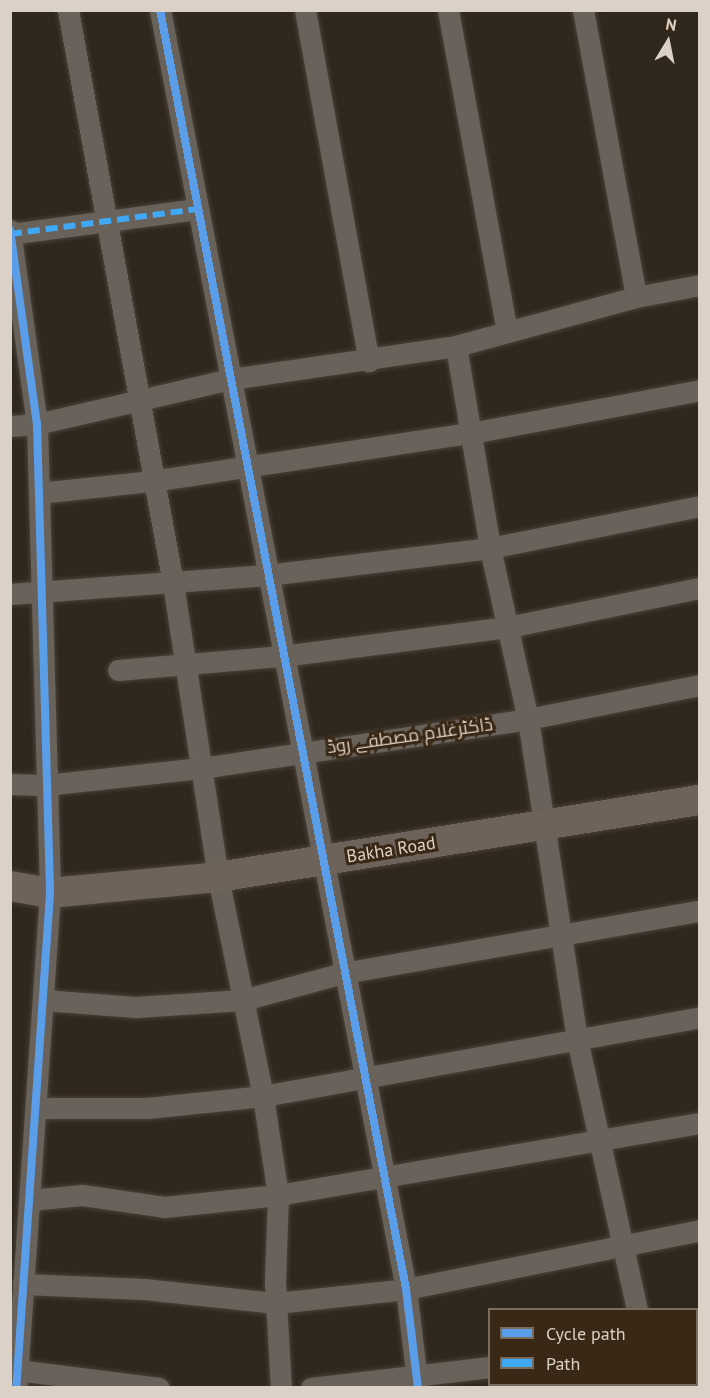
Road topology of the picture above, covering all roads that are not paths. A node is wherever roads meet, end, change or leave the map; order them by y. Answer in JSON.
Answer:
{"nodes":[{"id":1,"x":68,"y":10,"type":"edge"},
{"id":2,"x":160,"y":10,"type":"edge"},
{"id":3,"x":306,"y":10,"type":"edge"},
{"id":4,"x":448,"y":10,"type":"edge"},
{"id":5,"x":583,"y":10,"type":"edge"},
{"id":6,"x":198,"y":209,"type":"junction"},
{"id":7,"x":106,"y":219,"type":"junction"},
{"id":8,"x":11,"y":233,"type":"edge"},
{"id":9,"x":699,"y":285,"type":"edge"},
{"id":10,"x":636,"y":297,"type":"junction"},
{"id":11,"x":507,"y":332,"type":"junction"},
{"id":12,"x":456,"y":346,"type":"junction"},
{"id":13,"x":369,"y":361,"type":"junction"},
{"id":14,"x":230,"y":379,"type":"junction"},
{"id":15,"x":699,"y":390,"type":"edge"},
{"id":16,"x":136,"y":400,"type":"junction"},
{"id":17,"x":37,"y":424,"type":"junction"},
{"id":18,"x":10,"y":426,"type":"edge"},
{"id":19,"x":471,"y":433,"type":"junction"},
{"id":20,"x":247,"y":467,"type":"junction"},
{"id":21,"x":153,"y":481,"type":"junction"},
{"id":22,"x":39,"y":493,"type":"junction"},
{"id":23,"x":699,"y":506,"type":"edge"},
{"id":24,"x":490,"y":548,"type":"junction"},
{"id":25,"x":267,"y":575,"type":"junction"},
{"id":26,"x":173,"y":584,"type":"junction"},
{"id":27,"x":699,"y":588,"type":"edge"},
{"id":28,"x":41,"y":592,"type":"junction"},
{"id":29,"x":10,"y":594,"type":"edge"},
{"id":30,"x":508,"y":627,"type":"junction"},
{"id":31,"x":282,"y":656,"type":"junction"},
{"id":32,"x":185,"y":664,"type":"junction"},
{"id":33,"x":118,"y":670,"type":"dead end"},
{"id":34,"x":699,"y":685,"type":"edge"},
{"id":35,"x":528,"y":719,"type":"junction"},
{"id":36,"x":300,"y":752,"type":"junction"},
{"id":37,"x":201,"y":768,"type":"junction"},
{"id":38,"x":10,"y":784,"type":"edge"},
{"id":39,"x":46,"y":784,"type":"junction"},
{"id":40,"x":699,"y":800,"type":"edge"},
{"id":41,"x":543,"y":826,"type":"junction"},
{"id":42,"x":321,"y":861,"type":"junction"},
{"id":43,"x":218,"y":877,"type":"junction"},
{"id":44,"x":10,"y":886,"type":"edge"},
{"id":45,"x":50,"y":893,"type":"junction"},
{"id":46,"x":699,"y":911,"type":"edge"},
{"id":47,"x":559,"y":936,"type":"junction"},
{"id":48,"x":343,"y":973,"type":"junction"},
{"id":49,"x":43,"y":1000,"type":"junction"},
{"id":50,"x":243,"y":1000,"type":"junction"},
{"id":51,"x":699,"y":1017,"type":"edge"},
{"id":52,"x":578,"y":1039,"type":"junction"},
{"id":53,"x":364,"y":1078,"type":"junction"},
{"id":54,"x":263,"y":1096,"type":"junction"},
{"id":55,"x":37,"y":1108,"type":"junction"},
{"id":56,"x":699,"y":1123,"type":"edge"},
{"id":57,"x":600,"y":1140,"type":"junction"},
{"id":58,"x":384,"y":1178,"type":"junction"},
{"id":59,"x":278,"y":1195,"type":"junction"},
{"id":60,"x":30,"y":1200,"type":"junction"},
{"id":61,"x":699,"y":1230,"type":"edge"},
{"id":62,"x":625,"y":1245,"type":"junction"},
{"id":63,"x":23,"y":1284,"type":"junction"},
{"id":64,"x":406,"y":1290,"type":"junction"},
{"id":65,"x":276,"y":1303,"type":"junction"},
{"id":66,"x":637,"y":1308,"type":"edge"},
{"id":67,"x":488,"y":1366,"type":"edge"},
{"id":68,"x":16,"y":1379,"type":"edge"},
{"id":69,"x":418,"y":1383,"type":"edge"},
{"id":70,"x":159,"y":1388,"type":"edge"},
{"id":71,"x":281,"y":1388,"type":"edge"},
{"id":72,"x":311,"y":1388,"type":"edge"}],
"edges":[{"from":1,"to":7,"type":"street"},
{"from":2,"to":6,"type":"street"},
{"from":3,"to":13,"type":"street"},
{"from":4,"to":11,"type":"street"},
{"from":5,"to":10,"type":"street"},
{"from":6,"to":7,"type":"street"},
{"from":6,"to":14,"type":"street"},
{"from":7,"to":8,"type":"street"},
{"from":7,"to":16,"type":"street"},
{"from":8,"to":17,"type":"street"},
{"from":9,"to":10,"type":"street"},
{"from":10,"to":11,"type":"street"},
{"from":11,"to":12,"type":"street"},
{"from":12,"to":13,"type":"street"},
{"from":12,"to":19,"type":"street"},
{"from":13,"to":14,"type":"street"},
{"from":14,"to":16,"type":"street"},
{"from":14,"to":20,"type":"street"},
{"from":15,"to":19,"type":"street"},
{"from":16,"to":17,"type":"street"},
{"from":16,"to":21,"type":"street"},
{"from":17,"to":18,"type":"street"},
{"from":17,"to":22,"type":"street"},
{"from":19,"to":20,"type":"street"},
{"from":19,"to":24,"type":"street"},
{"from":20,"to":21,"type":"street"},
{"from":20,"to":25,"type":"street"},
{"from":21,"to":22,"type":"street"},
{"from":21,"to":26,"type":"street"},
{"from":22,"to":28,"type":"street"},
{"from":23,"to":24,"type":"street"},
{"from":24,"to":25,"type":"street"},
{"from":24,"to":30,"type":"street"},
{"from":25,"to":26,"type":"street"},
{"from":25,"to":31,"type":"street"},
{"from":26,"to":28,"type":"street"},
{"from":26,"to":32,"type":"street"},
{"from":27,"to":30,"type":"street"},
{"from":28,"to":29,"type":"street"},
{"from":28,"to":39,"type":"street"},
{"from":30,"to":31,"type":"street"},
{"from":30,"to":35,"type":"street"},
{"from":31,"to":32,"type":"street"},
{"from":31,"to":36,"type":"street"},
{"from":32,"to":33,"type":"street"},
{"from":32,"to":37,"type":"street"},
{"from":34,"to":35,"type":"street","name":"ڈاکٹرغلام مصطفے روڈ"},
{"from":35,"to":36,"type":"street","name":"ڈاکٹرغلام مصطفے روڈ"},
{"from":35,"to":41,"type":"street"},
{"from":36,"to":37,"type":"street","name":"ڈاکٹرغلام مصطفے روڈ"},
{"from":36,"to":42,"type":"street"},
{"from":37,"to":39,"type":"street","name":"ڈاکٹرغلام مصطفے روڈ"},
{"from":37,"to":43,"type":"street"},
{"from":38,"to":39,"type":"street","name":"ڈاکٹرغلام مصطفے روڈ"},
{"from":39,"to":45,"type":"street"},
{"from":40,"to":41,"type":"street","name":"Bakha Road"},
{"from":41,"to":42,"type":"street","name":"Bakha Road"},
{"from":41,"to":47,"type":"street"},
{"from":42,"to":43,"type":"street","name":"Bakha Road"},
{"from":42,"to":48,"type":"street"},
{"from":43,"to":45,"type":"street","name":"Bakha Road"},
{"from":43,"to":50,"type":"street"},
{"from":44,"to":45,"type":"street","name":"Bakha Road"},
{"from":45,"to":49,"type":"street"},
{"from":46,"to":47,"type":"street"},
{"from":47,"to":48,"type":"street"},
{"from":47,"to":52,"type":"street"},
{"from":48,"to":50,"type":"street"},
{"from":48,"to":53,"type":"street"},
{"from":49,"to":50,"type":"street"},
{"from":49,"to":55,"type":"street"},
{"from":50,"to":54,"type":"street"},
{"from":51,"to":52,"type":"street"},
{"from":52,"to":53,"type":"street"},
{"from":52,"to":57,"type":"street"},
{"from":53,"to":54,"type":"street"},
{"from":53,"to":58,"type":"street"},
{"from":54,"to":55,"type":"street"},
{"from":54,"to":59,"type":"street"},
{"from":55,"to":60,"type":"street"},
{"from":56,"to":57,"type":"street"},
{"from":57,"to":58,"type":"street"},
{"from":57,"to":62,"type":"street"},
{"from":58,"to":59,"type":"street"},
{"from":58,"to":64,"type":"street"},
{"from":59,"to":60,"type":"street"},
{"from":59,"to":65,"type":"street"},
{"from":60,"to":63,"type":"street"},
{"from":61,"to":62,"type":"street"},
{"from":62,"to":64,"type":"street"},
{"from":62,"to":66,"type":"street"},
{"from":63,"to":65,"type":"street"},
{"from":63,"to":68,"type":"street"},
{"from":64,"to":65,"type":"street"},
{"from":64,"to":69,"type":"street"},
{"from":65,"to":71,"type":"street"},
{"from":67,"to":69,"type":"street"},
{"from":68,"to":70,"type":"street"},
{"from":69,"to":72,"type":"street"}]}
